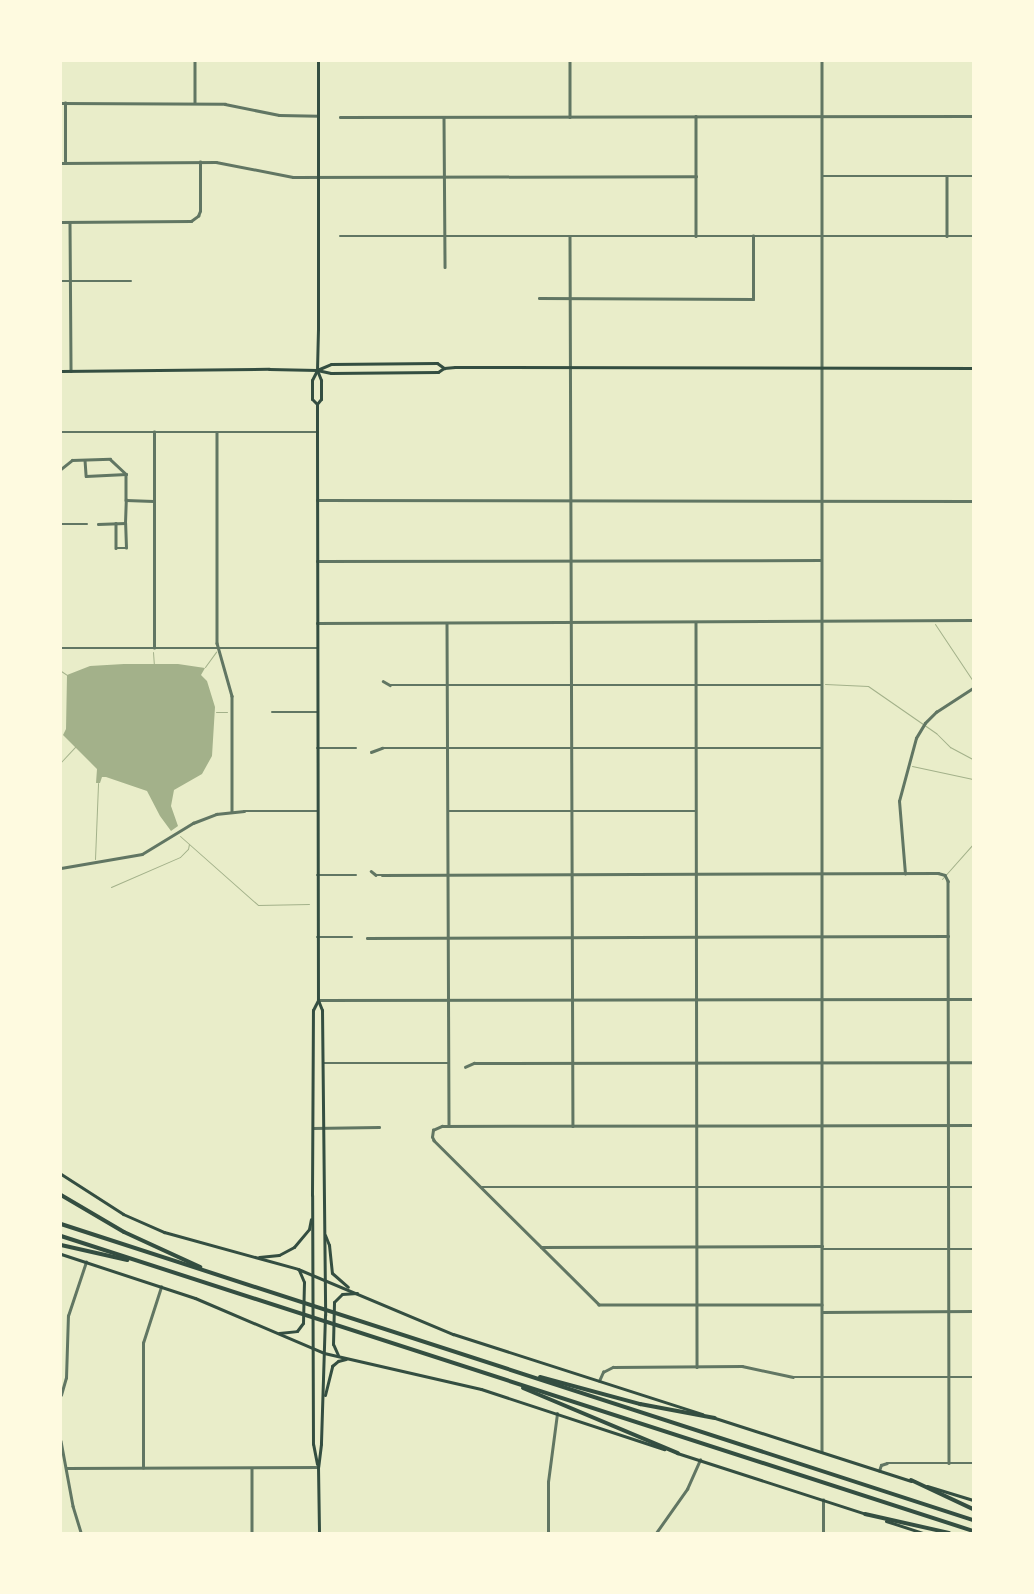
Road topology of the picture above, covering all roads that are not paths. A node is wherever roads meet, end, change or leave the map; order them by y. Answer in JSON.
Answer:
{"nodes":[{"id":1,"x":195,"y":61,"type":"edge"},
{"id":2,"x":318,"y":61,"type":"edge"},
{"id":3,"x":570,"y":61,"type":"edge"},
{"id":4,"x":822,"y":61,"type":"edge"},
{"id":5,"x":63,"y":103,"type":"edge"},
{"id":6,"x":195,"y":103,"type":"junction"},
{"id":7,"x":318,"y":116,"type":"junction"},
{"id":8,"x":570,"y":116,"type":"junction"},
{"id":9,"x":696,"y":116,"type":"junction"},
{"id":10,"x":822,"y":116,"type":"junction"},
{"id":11,"x":973,"y":116,"type":"edge"},
{"id":12,"x":340,"y":117,"type":"dead end"},
{"id":13,"x":444,"y":117,"type":"junction"},
{"id":14,"x":200,"y":162,"type":"junction"},
{"id":15,"x":63,"y":163,"type":"edge"},
{"id":16,"x":318,"y":176,"type":"junction"},
{"id":17,"x":444,"y":176,"type":"junction"},
{"id":18,"x":696,"y":176,"type":"junction"},
{"id":19,"x":822,"y":176,"type":"junction"},
{"id":20,"x":947,"y":176,"type":"junction"},
{"id":21,"x":973,"y":176,"type":"edge"},
{"id":22,"x":61,"y":222,"type":"edge"},
{"id":23,"x":70,"y":222,"type":"junction"},
{"id":24,"x":340,"y":236,"type":"dead end"},
{"id":25,"x":444,"y":236,"type":"junction"},
{"id":26,"x":570,"y":236,"type":"junction"},
{"id":27,"x":696,"y":236,"type":"junction"},
{"id":28,"x":753,"y":236,"type":"junction"},
{"id":29,"x":822,"y":236,"type":"junction"},
{"id":30,"x":947,"y":236,"type":"junction"},
{"id":31,"x":973,"y":236,"type":"edge"},
{"id":32,"x":445,"y":267,"type":"dead end"},
{"id":33,"x":61,"y":281,"type":"edge"},
{"id":34,"x":70,"y":281,"type":"junction"},
{"id":35,"x":131,"y":281,"type":"dead end"},
{"id":36,"x":539,"y":298,"type":"dead end"},
{"id":37,"x":570,"y":298,"type":"junction"},
{"id":38,"x":444,"y":368,"type":"junction"},
{"id":39,"x":570,"y":368,"type":"junction"},
{"id":40,"x":821,"y":368,"type":"junction"},
{"id":41,"x":973,"y":368,"type":"edge"},
{"id":42,"x":317,"y":370,"type":"junction"},
{"id":43,"x":61,"y":371,"type":"edge"},
{"id":44,"x":71,"y":371,"type":"junction"},
{"id":45,"x":317,"y":404,"type":"junction"},
{"id":46,"x":61,"y":432,"type":"edge"},
{"id":47,"x":154,"y":432,"type":"junction"},
{"id":48,"x":217,"y":432,"type":"junction"},
{"id":49,"x":317,"y":432,"type":"junction"},
{"id":50,"x":85,"y":460,"type":"junction"},
{"id":51,"x":61,"y":469,"type":"edge"},
{"id":52,"x":126,"y":474,"type":"junction"},
{"id":53,"x":821,"y":499,"type":"junction"},
{"id":54,"x":126,"y":500,"type":"junction"},
{"id":55,"x":154,"y":500,"type":"junction"},
{"id":56,"x":317,"y":500,"type":"junction"},
{"id":57,"x":571,"y":500,"type":"junction"},
{"id":58,"x":973,"y":501,"type":"edge"},
{"id":59,"x":125,"y":523,"type":"junction"},
{"id":60,"x":61,"y":524,"type":"edge"},
{"id":61,"x":86,"y":524,"type":"dead end"},
{"id":62,"x":98,"y":524,"type":"dead end"},
{"id":63,"x":116,"y":524,"type":"junction"},
{"id":64,"x":821,"y":560,"type":"junction"},
{"id":65,"x":316,"y":561,"type":"junction"},
{"id":66,"x":571,"y":561,"type":"junction"},
{"id":67,"x":973,"y":620,"type":"edge"},
{"id":68,"x":821,"y":621,"type":"junction"},
{"id":69,"x":571,"y":622,"type":"junction"},
{"id":70,"x":696,"y":622,"type":"junction"},
{"id":71,"x":317,"y":623,"type":"junction"},
{"id":72,"x":447,"y":623,"type":"junction"},
{"id":73,"x":61,"y":648,"type":"edge"},
{"id":74,"x":154,"y":648,"type":"junction"},
{"id":75,"x":219,"y":648,"type":"junction"},
{"id":76,"x":317,"y":648,"type":"junction"},
{"id":77,"x":383,"y":682,"type":"dead end"},
{"id":78,"x":448,"y":685,"type":"junction"},
{"id":79,"x":571,"y":685,"type":"junction"},
{"id":80,"x":696,"y":685,"type":"junction"},
{"id":81,"x":821,"y":685,"type":"junction"},
{"id":82,"x":973,"y":688,"type":"edge"},
{"id":83,"x":272,"y":712,"type":"dead end"},
{"id":84,"x":317,"y":712,"type":"junction"},
{"id":85,"x":317,"y":748,"type":"junction"},
{"id":86,"x":356,"y":748,"type":"dead end"},
{"id":87,"x":448,"y":748,"type":"junction"},
{"id":88,"x":571,"y":748,"type":"junction"},
{"id":89,"x":696,"y":748,"type":"junction"},
{"id":90,"x":821,"y":748,"type":"junction"},
{"id":91,"x":371,"y":752,"type":"dead end"},
{"id":92,"x":448,"y":811,"type":"junction"},
{"id":93,"x":571,"y":811,"type":"junction"},
{"id":94,"x":696,"y":811,"type":"junction"},
{"id":95,"x":232,"y":812,"type":"junction"},
{"id":96,"x":317,"y":812,"type":"junction"},
{"id":97,"x":61,"y":868,"type":"edge"},
{"id":98,"x":371,"y":871,"type":"dead end"},
{"id":99,"x":821,"y":874,"type":"junction"},
{"id":100,"x":905,"y":874,"type":"junction"},
{"id":101,"x":317,"y":875,"type":"junction"},
{"id":102,"x":356,"y":875,"type":"dead end"},
{"id":103,"x":448,"y":875,"type":"junction"},
{"id":104,"x":572,"y":875,"type":"junction"},
{"id":105,"x":696,"y":875,"type":"junction"},
{"id":106,"x":948,"y":936,"type":"junction"},
{"id":107,"x":317,"y":937,"type":"junction"},
{"id":108,"x":352,"y":937,"type":"dead end"},
{"id":109,"x":448,"y":937,"type":"junction"},
{"id":110,"x":572,"y":937,"type":"junction"},
{"id":111,"x":696,"y":937,"type":"junction"},
{"id":112,"x":822,"y":937,"type":"junction"},
{"id":113,"x":367,"y":938,"type":"dead end"},
{"id":114,"x":696,"y":999,"type":"junction"},
{"id":115,"x":822,"y":999,"type":"junction"},
{"id":116,"x":947,"y":999,"type":"junction"},
{"id":117,"x":973,"y":999,"type":"edge"},
{"id":118,"x":318,"y":1000,"type":"junction"},
{"id":119,"x":448,"y":1000,"type":"junction"},
{"id":120,"x":573,"y":1000,"type":"junction"},
{"id":121,"x":948,"y":1062,"type":"junction"},
{"id":122,"x":973,"y":1062,"type":"edge"},
{"id":123,"x":322,"y":1063,"type":"junction"},
{"id":124,"x":572,"y":1063,"type":"junction"},
{"id":125,"x":697,"y":1063,"type":"junction"},
{"id":126,"x":822,"y":1063,"type":"junction"},
{"id":127,"x":449,"y":1064,"type":"junction"},
{"id":128,"x":465,"y":1068,"type":"dead end"},
{"id":129,"x":697,"y":1125,"type":"junction"},
{"id":130,"x":822,"y":1125,"type":"junction"},
{"id":131,"x":948,"y":1125,"type":"junction"},
{"id":132,"x":973,"y":1125,"type":"edge"},
{"id":133,"x":449,"y":1126,"type":"junction"},
{"id":134,"x":573,"y":1126,"type":"junction"},
{"id":135,"x":379,"y":1127,"type":"dead end"},
{"id":136,"x":312,"y":1128,"type":"junction"},
{"id":137,"x":322,"y":1128,"type":"junction"},
{"id":138,"x":61,"y":1174,"type":"edge"},
{"id":139,"x":697,"y":1186,"type":"junction"},
{"id":140,"x":480,"y":1187,"type":"junction"},
{"id":141,"x":822,"y":1187,"type":"junction"},
{"id":142,"x":948,"y":1187,"type":"junction"},
{"id":143,"x":973,"y":1187,"type":"edge"},
{"id":144,"x":61,"y":1195,"type":"edge"},
{"id":145,"x":312,"y":1209,"type":"junction"},
{"id":146,"x":61,"y":1224,"type":"edge"},
{"id":147,"x":324,"y":1232,"type":"junction"},
{"id":148,"x":61,"y":1236,"type":"edge"},
{"id":149,"x":61,"y":1244,"type":"edge"},
{"id":150,"x":697,"y":1246,"type":"junction"},
{"id":151,"x":540,"y":1247,"type":"junction"},
{"id":152,"x":822,"y":1248,"type":"junction"},
{"id":153,"x":948,"y":1249,"type":"junction"},
{"id":154,"x":973,"y":1249,"type":"edge"},
{"id":155,"x":61,"y":1254,"type":"edge"},
{"id":156,"x":252,"y":1257,"type":"junction"},
{"id":157,"x":86,"y":1262,"type":"junction"},
{"id":158,"x":143,"y":1262,"type":"junction"},
{"id":159,"x":298,"y":1269,"type":"junction"},
{"id":160,"x":313,"y":1275,"type":"junction"},
{"id":161,"x":324,"y":1279,"type":"junction"},
{"id":162,"x":232,"y":1280,"type":"junction"},
{"id":163,"x":161,"y":1286,"type":"junction"},
{"id":164,"x":357,"y":1293,"type":"junction"},
{"id":165,"x":822,"y":1305,"type":"junction"},
{"id":166,"x":697,"y":1306,"type":"junction"},
{"id":167,"x":973,"y":1311,"type":"edge"},
{"id":168,"x":822,"y":1312,"type":"junction"},
{"id":169,"x":948,"y":1312,"type":"junction"},
{"id":170,"x":276,"y":1333,"type":"junction"},
{"id":171,"x":313,"y":1349,"type":"junction"},
{"id":172,"x":324,"y":1353,"type":"junction"},
{"id":173,"x":340,"y":1357,"type":"junction"},
{"id":174,"x":347,"y":1359,"type":"junction"},
{"id":175,"x":697,"y":1367,"type":"junction"},
{"id":176,"x":524,"y":1374,"type":"junction"},
{"id":177,"x":498,"y":1377,"type":"junction"},
{"id":178,"x":822,"y":1377,"type":"junction"},
{"id":179,"x":948,"y":1377,"type":"junction"},
{"id":180,"x":973,"y":1377,"type":"edge"},
{"id":181,"x":599,"y":1381,"type":"junction"},
{"id":182,"x":61,"y":1394,"type":"edge"},
{"id":183,"x":322,"y":1408,"type":"junction"},
{"id":184,"x":557,"y":1414,"type":"junction"},
{"id":185,"x":715,"y":1418,"type":"junction"},
{"id":186,"x":61,"y":1441,"type":"edge"},
{"id":187,"x":678,"y":1453,"type":"junction"},
{"id":188,"x":822,"y":1453,"type":"junction"},
{"id":189,"x":700,"y":1460,"type":"junction"},
{"id":190,"x":949,"y":1463,"type":"junction"},
{"id":191,"x":973,"y":1463,"type":"edge"},
{"id":192,"x":67,"y":1468,"type":"junction"},
{"id":193,"x":143,"y":1468,"type":"junction"},
{"id":194,"x":252,"y":1468,"type":"junction"},
{"id":195,"x":318,"y":1468,"type":"junction"},
{"id":196,"x":879,"y":1471,"type":"junction"},
{"id":197,"x":911,"y":1480,"type":"junction"},
{"id":198,"x":823,"y":1500,"type":"junction"},
{"id":199,"x":973,"y":1500,"type":"edge"},
{"id":200,"x":973,"y":1509,"type":"edge"},
{"id":201,"x":865,"y":1514,"type":"junction"},
{"id":202,"x":973,"y":1520,"type":"edge"},
{"id":203,"x":973,"y":1530,"type":"edge"},
{"id":204,"x":81,"y":1533,"type":"edge"},
{"id":205,"x":252,"y":1533,"type":"edge"},
{"id":206,"x":318,"y":1533,"type":"edge"},
{"id":207,"x":548,"y":1533,"type":"edge"},
{"id":208,"x":656,"y":1533,"type":"edge"},
{"id":209,"x":822,"y":1533,"type":"edge"},
{"id":210,"x":924,"y":1533,"type":"edge"},
{"id":211,"x":949,"y":1533,"type":"edge"}],
"edges":[{"from":1,"to":6,"type":"street"},
{"from":2,"to":7,"type":"main road"},
{"from":3,"to":8,"type":"street"},
{"from":4,"to":10,"type":"street"},
{"from":5,"to":6,"type":"street"},
{"from":5,"to":15,"type":"street"},
{"from":6,"to":7,"type":"street"},
{"from":7,"to":16,"type":"main road"},
{"from":8,"to":9,"type":"street"},
{"from":8,"to":13,"type":"street"},
{"from":9,"to":10,"type":"street"},
{"from":9,"to":18,"type":"street"},
{"from":10,"to":11,"type":"street"},
{"from":10,"to":19,"type":"street"},
{"from":12,"to":13,"type":"street"},
{"from":13,"to":17,"type":"street"},
{"from":14,"to":15,"type":"street"},
{"from":14,"to":16,"type":"street"},
{"from":14,"to":23,"type":"street"},
{"from":16,"to":17,"type":"street"},
{"from":16,"to":42,"type":"main road"},
{"from":17,"to":18,"type":"street"},
{"from":17,"to":25,"type":"street"},
{"from":18,"to":27,"type":"street"},
{"from":19,"to":20,"type":"street"},
{"from":19,"to":29,"type":"street"},
{"from":20,"to":21,"type":"street"},
{"from":20,"to":30,"type":"street"},
{"from":22,"to":23,"type":"street"},
{"from":23,"to":34,"type":"street"},
{"from":24,"to":25,"type":"street"},
{"from":25,"to":26,"type":"street"},
{"from":25,"to":32,"type":"street"},
{"from":26,"to":27,"type":"street"},
{"from":26,"to":37,"type":"street"},
{"from":27,"to":28,"type":"street"},
{"from":28,"to":29,"type":"street"},
{"from":28,"to":37,"type":"street"},
{"from":29,"to":30,"type":"street"},
{"from":29,"to":40,"type":"street"},
{"from":30,"to":31,"type":"street"},
{"from":33,"to":34,"type":"street"},
{"from":34,"to":35,"type":"street"},
{"from":34,"to":44,"type":"street"},
{"from":36,"to":37,"type":"street"},
{"from":37,"to":39,"type":"street"},
{"from":38,"to":39,"type":"main road"},
{"from":38,"to":42,"type":"main road"},
{"from":38,"to":42,"type":"main road"},
{"from":39,"to":40,"type":"main road"},
{"from":39,"to":57,"type":"street"},
{"from":40,"to":41,"type":"main road"},
{"from":40,"to":53,"type":"street"},
{"from":42,"to":44,"type":"main road"},
{"from":42,"to":45,"type":"main road"},
{"from":42,"to":45,"type":"main road"},
{"from":43,"to":44,"type":"main road"},
{"from":45,"to":49,"type":"main road"},
{"from":46,"to":47,"type":"street"},
{"from":47,"to":48,"type":"street"},
{"from":47,"to":55,"type":"street"},
{"from":48,"to":49,"type":"street"},
{"from":48,"to":75,"type":"street"},
{"from":49,"to":56,"type":"main road"},
{"from":50,"to":51,"type":"street"},
{"from":50,"to":52,"type":"street"},
{"from":50,"to":52,"type":"street"},
{"from":52,"to":54,"type":"street"},
{"from":53,"to":57,"type":"street"},
{"from":53,"to":58,"type":"street"},
{"from":53,"to":64,"type":"street"},
{"from":54,"to":55,"type":"street"},
{"from":54,"to":59,"type":"street"},
{"from":55,"to":74,"type":"street"},
{"from":56,"to":57,"type":"street"},
{"from":56,"to":65,"type":"main road"},
{"from":57,"to":66,"type":"street"},
{"from":59,"to":63,"type":"street"},
{"from":59,"to":63,"type":"street"},
{"from":60,"to":61,"type":"street"},
{"from":62,"to":63,"type":"street"},
{"from":64,"to":66,"type":"street"},
{"from":64,"to":68,"type":"street"},
{"from":65,"to":66,"type":"street"},
{"from":65,"to":71,"type":"main road"},
{"from":66,"to":69,"type":"street"},
{"from":67,"to":68,"type":"street"},
{"from":68,"to":70,"type":"street"},
{"from":68,"to":81,"type":"street"},
{"from":69,"to":70,"type":"street"},
{"from":69,"to":72,"type":"street"},
{"from":69,"to":79,"type":"street"},
{"from":70,"to":80,"type":"street"},
{"from":71,"to":72,"type":"street"},
{"from":71,"to":76,"type":"main road"},
{"from":72,"to":78,"type":"street"},
{"from":73,"to":74,"type":"street"},
{"from":74,"to":75,"type":"street"},
{"from":75,"to":76,"type":"street"},
{"from":75,"to":95,"type":"street"},
{"from":76,"to":84,"type":"main road"},
{"from":77,"to":78,"type":"street"},
{"from":78,"to":79,"type":"street"},
{"from":78,"to":87,"type":"street"},
{"from":79,"to":80,"type":"street"},
{"from":79,"to":88,"type":"street"},
{"from":80,"to":81,"type":"street"},
{"from":80,"to":89,"type":"street"},
{"from":81,"to":90,"type":"street"},
{"from":82,"to":100,"type":"street"},
{"from":83,"to":84,"type":"street"},
{"from":84,"to":85,"type":"main road"},
{"from":85,"to":86,"type":"street"},
{"from":85,"to":96,"type":"main road"},
{"from":87,"to":88,"type":"street"},
{"from":87,"to":91,"type":"street"},
{"from":87,"to":92,"type":"street"},
{"from":88,"to":89,"type":"street"},
{"from":88,"to":93,"type":"street"},
{"from":89,"to":90,"type":"street"},
{"from":89,"to":94,"type":"street"},
{"from":90,"to":99,"type":"street"},
{"from":92,"to":93,"type":"street"},
{"from":92,"to":103,"type":"street"},
{"from":93,"to":94,"type":"street"},
{"from":93,"to":104,"type":"street"},
{"from":94,"to":105,"type":"street"},
{"from":95,"to":96,"type":"street"},
{"from":95,"to":97,"type":"street"},
{"from":96,"to":101,"type":"main road"},
{"from":98,"to":103,"type":"street"},
{"from":99,"to":100,"type":"street"},
{"from":99,"to":105,"type":"street"},
{"from":99,"to":112,"type":"street"},
{"from":100,"to":106,"type":"street"},
{"from":101,"to":102,"type":"street"},
{"from":101,"to":107,"type":"main road"},
{"from":103,"to":104,"type":"street"},
{"from":103,"to":109,"type":"street"},
{"from":104,"to":105,"type":"street"},
{"from":104,"to":110,"type":"street"},
{"from":105,"to":111,"type":"street"},
{"from":106,"to":112,"type":"street"},
{"from":106,"to":116,"type":"street"},
{"from":107,"to":108,"type":"street"},
{"from":107,"to":118,"type":"main road"},
{"from":109,"to":110,"type":"street"},
{"from":109,"to":113,"type":"street"},
{"from":109,"to":119,"type":"street"},
{"from":110,"to":111,"type":"street"},
{"from":110,"to":120,"type":"street"},
{"from":111,"to":112,"type":"street"},
{"from":111,"to":114,"type":"street"},
{"from":112,"to":115,"type":"street"},
{"from":114,"to":115,"type":"street"},
{"from":114,"to":120,"type":"street"},
{"from":114,"to":125,"type":"street"},
{"from":115,"to":116,"type":"street"},
{"from":115,"to":126,"type":"street"},
{"from":116,"to":117,"type":"street"},
{"from":116,"to":121,"type":"street"},
{"from":118,"to":119,"type":"street"},
{"from":118,"to":123,"type":"main road"},
{"from":118,"to":136,"type":"main road"},
{"from":119,"to":120,"type":"street"},
{"from":119,"to":127,"type":"street"},
{"from":120,"to":124,"type":"street"},
{"from":121,"to":122,"type":"street"},
{"from":121,"to":126,"type":"street"},
{"from":121,"to":131,"type":"street"},
{"from":123,"to":127,"type":"street"},
{"from":123,"to":137,"type":"main road"},
{"from":124,"to":125,"type":"street"},
{"from":124,"to":128,"type":"street"},
{"from":124,"to":134,"type":"street"},
{"from":125,"to":126,"type":"street"},
{"from":125,"to":129,"type":"street"},
{"from":126,"to":130,"type":"street"},
{"from":127,"to":133,"type":"street"},
{"from":129,"to":130,"type":"street"},
{"from":129,"to":134,"type":"street"},
{"from":129,"to":139,"type":"street"},
{"from":130,"to":131,"type":"street"},
{"from":130,"to":141,"type":"street"},
{"from":131,"to":132,"type":"street"},
{"from":131,"to":142,"type":"street"},
{"from":133,"to":134,"type":"street"},
{"from":133,"to":140,"type":"street"},
{"from":135,"to":137,"type":"street"},
{"from":136,"to":137,"type":"street"},
{"from":136,"to":145,"type":"main road"},
{"from":137,"to":147,"type":"main road"},
{"from":138,"to":156,"type":"main road"},
{"from":139,"to":140,"type":"street"},
{"from":139,"to":141,"type":"street"},
{"from":139,"to":150,"type":"street"},
{"from":140,"to":151,"type":"street"},
{"from":141,"to":142,"type":"street"},
{"from":141,"to":152,"type":"street"},
{"from":142,"to":143,"type":"street"},
{"from":142,"to":153,"type":"street"},
{"from":144,"to":162,"type":"highway"},
{"from":145,"to":156,"type":"main road"},
{"from":145,"to":160,"type":"main road"},
{"from":146,"to":162,"type":"highway"},
{"from":147,"to":161,"type":"main road"},
{"from":147,"to":164,"type":"main road"},
{"from":148,"to":158,"type":"highway"},
{"from":149,"to":158,"type":"highway"},
{"from":150,"to":151,"type":"street"},
{"from":150,"to":152,"type":"street"},
{"from":150,"to":166,"type":"street"},
{"from":151,"to":166,"type":"street"},
{"from":152,"to":153,"type":"street"},
{"from":152,"to":165,"type":"street"},
{"from":153,"to":154,"type":"street"},
{"from":153,"to":169,"type":"street"},
{"from":155,"to":157,"type":"main road"},
{"from":156,"to":159,"type":"main road"},
{"from":157,"to":163,"type":"main road"},
{"from":157,"to":182,"type":"street"},
{"from":158,"to":177,"type":"highway"},
{"from":159,"to":160,"type":"main road"},
{"from":159,"to":170,"type":"main road"},
{"from":160,"to":161,"type":"main road"},
{"from":160,"to":171,"type":"main road"},
{"from":161,"to":164,"type":"main road"},
{"from":161,"to":172,"type":"main road"},
{"from":162,"to":176,"type":"highway"},
{"from":163,"to":170,"type":"main road"},
{"from":163,"to":193,"type":"street"},
{"from":164,"to":173,"type":"main road"},
{"from":164,"to":181,"type":"main road"},
{"from":165,"to":166,"type":"street"},
{"from":165,"to":168,"type":"street"},
{"from":166,"to":175,"type":"street"},
{"from":167,"to":169,"type":"street"},
{"from":168,"to":169,"type":"street"},
{"from":168,"to":178,"type":"street"},
{"from":169,"to":179,"type":"street"},
{"from":170,"to":171,"type":"main road"},
{"from":171,"to":172,"type":"main road"},
{"from":171,"to":195,"type":"main road"},
{"from":172,"to":173,"type":"main road"},
{"from":172,"to":183,"type":"main road"},
{"from":173,"to":174,"type":"main road"},
{"from":174,"to":183,"type":"main road"},
{"from":174,"to":184,"type":"main road"},
{"from":175,"to":178,"type":"street"},
{"from":175,"to":181,"type":"street"},
{"from":176,"to":185,"type":"highway"},
{"from":176,"to":202,"type":"highway"},
{"from":177,"to":187,"type":"highway"},
{"from":177,"to":203,"type":"highway"},
{"from":178,"to":179,"type":"street"},
{"from":178,"to":188,"type":"street"},
{"from":179,"to":180,"type":"street"},
{"from":179,"to":190,"type":"street"},
{"from":181,"to":185,"type":"main road"},
{"from":183,"to":195,"type":"main road"},
{"from":184,"to":187,"type":"main road"},
{"from":184,"to":207,"type":"street"},
{"from":185,"to":188,"type":"main road"},
{"from":186,"to":192,"type":"street"},
{"from":187,"to":189,"type":"main road"},
{"from":188,"to":196,"type":"main road"},
{"from":189,"to":198,"type":"main road"},
{"from":189,"to":208,"type":"street"},
{"from":190,"to":191,"type":"street"},
{"from":190,"to":196,"type":"street"},
{"from":192,"to":193,"type":"street"},
{"from":192,"to":204,"type":"street"},
{"from":193,"to":194,"type":"street"},
{"from":194,"to":195,"type":"street"},
{"from":194,"to":205,"type":"street"},
{"from":195,"to":206,"type":"main road"},
{"from":196,"to":197,"type":"main road"},
{"from":197,"to":199,"type":"main road"},
{"from":197,"to":200,"type":"highway"},
{"from":198,"to":201,"type":"main road"},
{"from":198,"to":209,"type":"street"},
{"from":201,"to":210,"type":"main road"},
{"from":201,"to":211,"type":"highway"}]}
